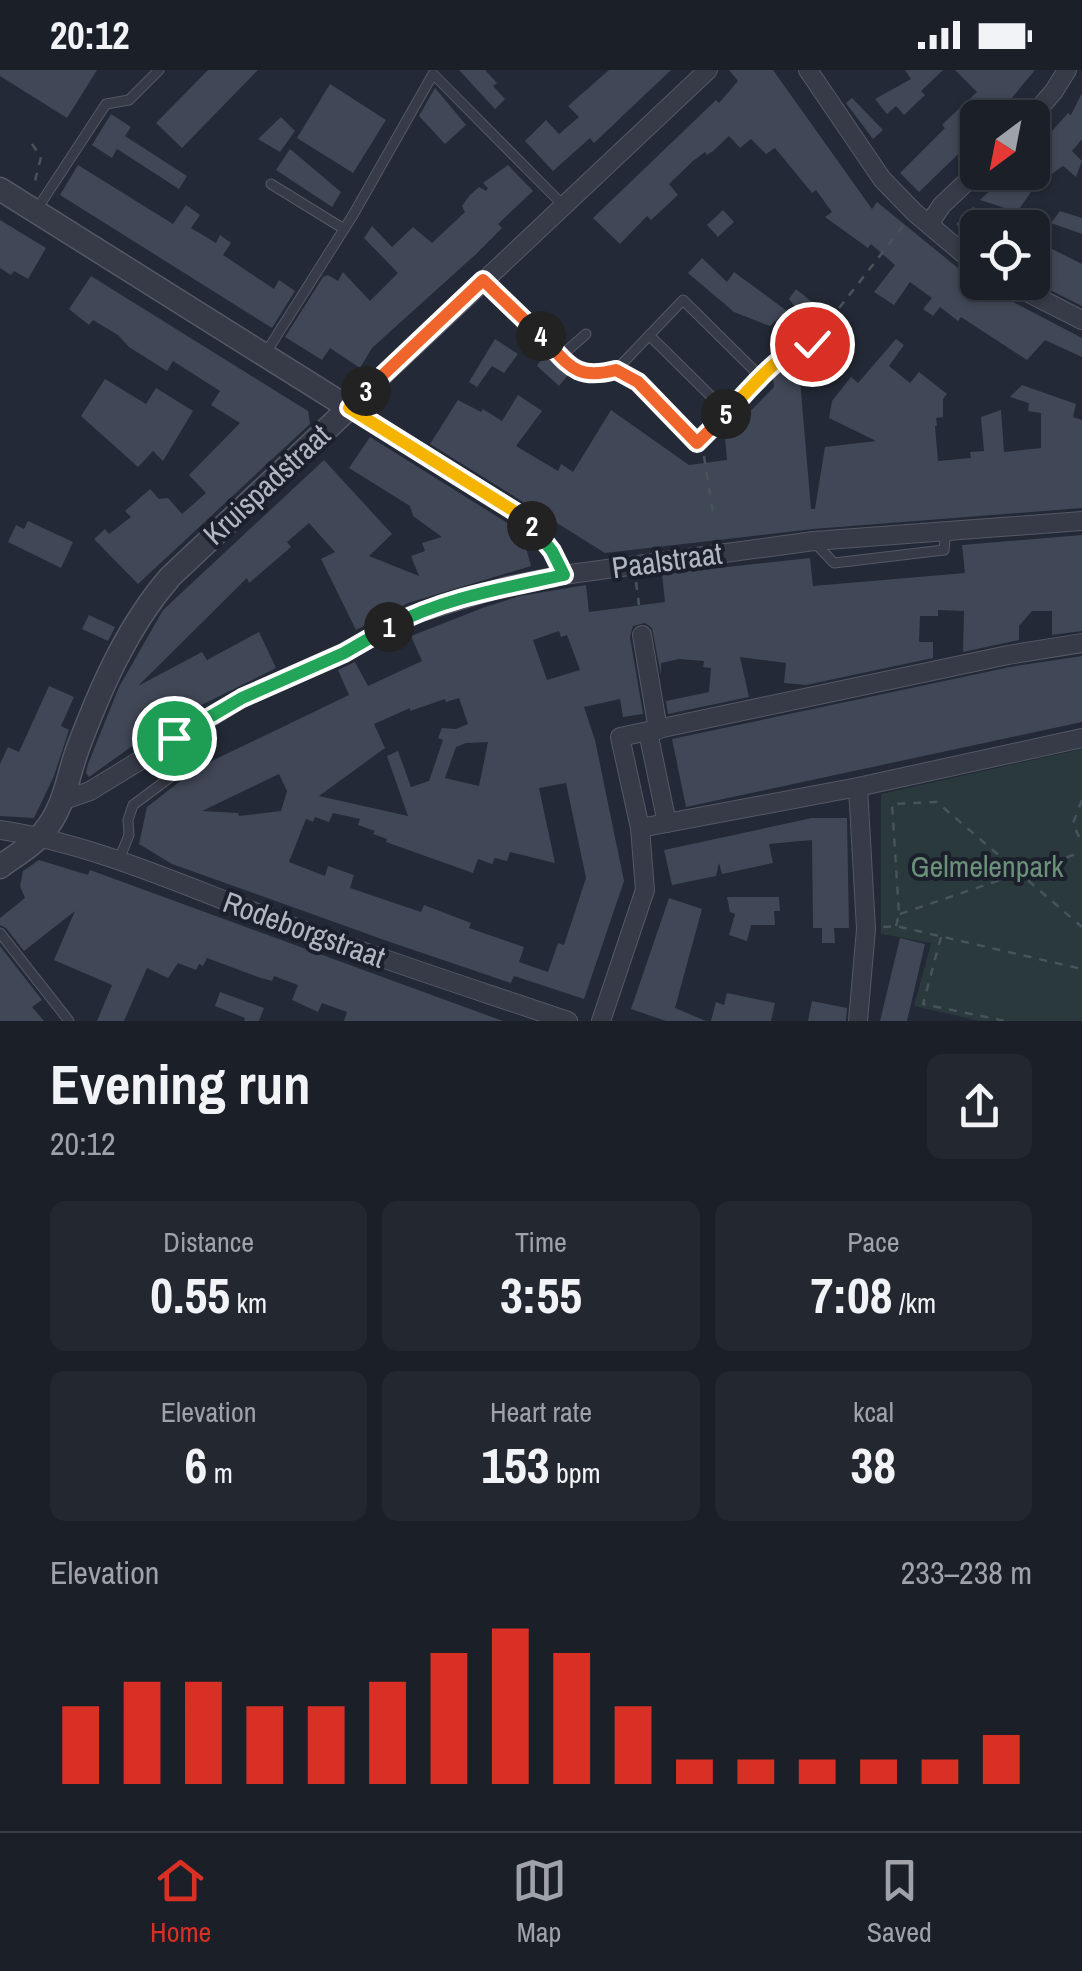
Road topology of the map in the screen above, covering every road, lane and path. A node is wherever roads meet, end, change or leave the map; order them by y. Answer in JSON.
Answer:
{"nodes":[{"id":1,"x":159,"y":70,"type":"edge"},
{"id":2,"x":708,"y":70,"type":"edge"},
{"id":3,"x":808,"y":70,"type":"edge"},
{"id":4,"x":1067,"y":70,"type":"edge"},
{"id":5,"x":1046,"y":100,"type":"edge"},
{"id":6,"x":32,"y":144,"type":"dead end"},
{"id":7,"x":270,"y":184,"type":"dead end"},
{"id":8,"x":960,"y":188,"type":"edge"},
{"id":9,"x":0,"y":189,"type":"edge"},
{"id":10,"x":41,"y":203,"type":"junction"},
{"id":11,"x":563,"y":205,"type":"junction"},
{"id":12,"x":921,"y":218,"type":"junction"},
{"id":13,"x":344,"y":229,"type":"junction"},
{"id":14,"x":960,"y":251,"type":"edge"},
{"id":15,"x":483,"y":280,"type":"junction"},
{"id":16,"x":1043,"y":300,"type":"edge"},
{"id":17,"x":1082,"y":320,"type":"edge"},
{"id":18,"x":586,"y":334,"type":"dead end"},
{"id":19,"x":649,"y":334,"type":"junction"},
{"id":20,"x":264,"y":354,"type":"junction"},
{"id":21,"x":561,"y":356,"type":"junction"},
{"id":22,"x":616,"y":370,"type":"junction"},
{"id":23,"x":762,"y":378,"type":"junction"},
{"id":24,"x":349,"y":408,"type":"junction"},
{"id":25,"x":728,"y":413,"type":"junction"},
{"id":26,"x":697,"y":443,"type":"junction"},
{"id":27,"x":713,"y":513,"type":"dead end"},
{"id":28,"x":1082,"y":521,"type":"edge"},
{"id":29,"x":634,"y":566,"type":"junction"},
{"id":30,"x":564,"y":575,"type":"junction"},
{"id":31,"x":640,"y":605,"type":"dead end"},
{"id":32,"x":642,"y":634,"type":"dead end"},
{"id":33,"x":1082,"y":643,"type":"edge"},
{"id":34,"x":654,"y":731,"type":"junction"},
{"id":35,"x":1082,"y":738,"type":"edge"},
{"id":36,"x":188,"y":764,"type":"dead end"},
{"id":37,"x":858,"y":787,"type":"junction"},
{"id":38,"x":64,"y":800,"type":"junction"},
{"id":39,"x":1082,"y":800,"type":"edge"},
{"id":40,"x":667,"y":823,"type":"junction"},
{"id":41,"x":640,"y":828,"type":"junction"},
{"id":42,"x":0,"y":830,"type":"edge"},
{"id":43,"x":41,"y":836,"type":"junction"},
{"id":44,"x":1082,"y":844,"type":"edge"},
{"id":45,"x":1082,"y":852,"type":"edge"},
{"id":46,"x":118,"y":862,"type":"junction"},
{"id":47,"x":0,"y":867,"type":"edge"},
{"id":48,"x":1020,"y":873,"type":"junction"},
{"id":49,"x":898,"y":914,"type":"junction"},
{"id":50,"x":896,"y":926,"type":"junction"},
{"id":51,"x":1082,"y":927,"type":"edge"},
{"id":52,"x":866,"y":929,"type":"junction"},
{"id":53,"x":0,"y":933,"type":"edge"},
{"id":54,"x":941,"y":936,"type":"junction"},
{"id":55,"x":1082,"y":969,"type":"edge"},
{"id":56,"x":539,"y":1016,"type":"edge"},
{"id":57,"x":69,"y":1021,"type":"edge"},
{"id":58,"x":568,"y":1021,"type":"edge"},
{"id":59,"x":601,"y":1021,"type":"edge"},
{"id":60,"x":858,"y":1021,"type":"edge"},
{"id":61,"x":1005,"y":1021,"type":"edge"}],
"edges":[{"from":1,"to":10,"type":"lane"},
{"from":2,"to":11,"type":"street","name":"Kruispadstraat"},
{"from":3,"to":12,"type":"street"},
{"from":4,"to":5,"type":"street"},
{"from":6,"to":10,"type":"path"},
{"from":7,"to":13,"type":"lane"},
{"from":8,"to":12,"type":"street"},
{"from":9,"to":10,"type":"street"},
{"from":10,"to":20,"type":"street"},
{"from":11,"to":13,"type":"lane"},
{"from":11,"to":15,"type":"street","name":"Kruispadstraat"},
{"from":12,"to":14,"type":"street"},
{"from":12,"to":23,"type":"path"},
{"from":13,"to":20,"type":"lane"},
{"from":15,"to":21,"type":"lane"},
{"from":15,"to":24,"type":"street","name":"Kruispadstraat"},
{"from":16,"to":17,"type":"street"},
{"from":18,"to":21,"type":"lane"},
{"from":19,"to":22,"type":"lane"},
{"from":19,"to":23,"type":"lane"},
{"from":19,"to":25,"type":"lane"},
{"from":20,"to":24,"type":"street"},
{"from":21,"to":22,"type":"lane"},
{"from":22,"to":26,"type":"lane"},
{"from":23,"to":25,"type":"lane"},
{"from":24,"to":30,"type":"street"},
{"from":24,"to":38,"type":"street","name":"Kruispadstraat"},
{"from":25,"to":26,"type":"lane"},
{"from":26,"to":27,"type":"path"},
{"from":28,"to":29,"type":"street","name":"Paalstraat"},
{"from":29,"to":30,"type":"street","name":"Paalstraat"},
{"from":29,"to":31,"type":"path"},
{"from":30,"to":38,"type":"street","name":"Paalstraat"},
{"from":32,"to":34,"type":"street"},
{"from":33,"to":34,"type":"street"},
{"from":34,"to":40,"type":"street"},
{"from":34,"to":41,"type":"street"},
{"from":35,"to":37,"type":"street"},
{"from":36,"to":46,"type":"lane"},
{"from":37,"to":40,"type":"street"},
{"from":37,"to":52,"type":"street"},
{"from":38,"to":43,"type":"street","name":"Kruispadstraat"},
{"from":39,"to":44,"type":"path"},
{"from":40,"to":41,"type":"street"},
{"from":41,"to":59,"type":"street"},
{"from":42,"to":43,"type":"street","name":"Rodeborgstraat"},
{"from":43,"to":46,"type":"street","name":"Rodeborgstraat"},
{"from":43,"to":47,"type":"street"},
{"from":45,"to":48,"type":"path"},
{"from":46,"to":56,"type":"street","name":"Rodeborgstraat"},
{"from":48,"to":49,"type":"path"},
{"from":48,"to":49,"type":"path"},
{"from":48,"to":51,"type":"path"},
{"from":49,"to":50,"type":"path"},
{"from":50,"to":52,"type":"path"},
{"from":50,"to":54,"type":"path"},
{"from":52,"to":60,"type":"street"},
{"from":53,"to":57,"type":"lane"},
{"from":54,"to":55,"type":"path"},
{"from":54,"to":61,"type":"path"},
{"from":56,"to":58,"type":"street","name":"Rodeborgstraat"}]}
